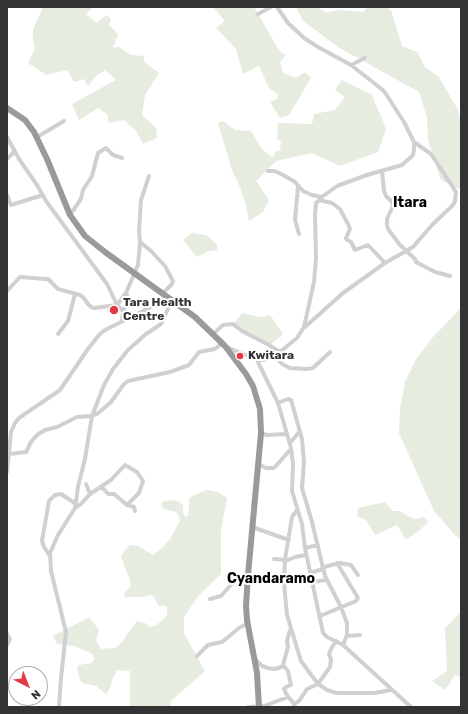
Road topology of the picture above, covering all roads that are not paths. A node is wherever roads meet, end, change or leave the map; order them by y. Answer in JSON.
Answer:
{"nodes":[{"id":1,"x":271,"y":7,"type":"edge"},
{"id":2,"x":279,"y":8,"type":"edge"},
{"id":3,"x":258,"y":14,"type":"dead end"},
{"id":4,"x":365,"y":58,"type":"dead end"},
{"id":5,"x":350,"y":65,"type":"junction"},
{"id":6,"x":7,"y":108,"type":"edge"},
{"id":7,"x":64,"y":121,"type":"dead end"},
{"id":8,"x":7,"y":137,"type":"edge"},
{"id":9,"x":37,"y":137,"type":"junction"},
{"id":10,"x":414,"y":142,"type":"junction"},
{"id":11,"x":15,"y":151,"type":"junction"},
{"id":12,"x":122,"y":158,"type":"dead end"},
{"id":13,"x":7,"y":159,"type":"edge"},
{"id":14,"x":268,"y":171,"type":"dead end"},
{"id":15,"x":382,"y":171,"type":"junction"},
{"id":16,"x":149,"y":176,"type":"dead end"},
{"id":17,"x":298,"y":186,"type":"junction"},
{"id":18,"x":7,"y":195,"type":"edge"},
{"id":19,"x":42,"y":195,"type":"junction"},
{"id":20,"x":320,"y":198,"type":"junction"},
{"id":21,"x":70,"y":215,"type":"junction"},
{"id":22,"x":299,"y":234,"type":"dead end"},
{"id":23,"x":140,"y":242,"type":"junction"},
{"id":24,"x":406,"y":251,"type":"junction"},
{"id":25,"x":385,"y":263,"type":"junction"},
{"id":26,"x":135,"y":273,"type":"junction"},
{"id":27,"x":450,"y":276,"type":"dead end"},
{"id":28,"x":7,"y":291,"type":"edge"},
{"id":29,"x":126,"y":293,"type":"junction"},
{"id":30,"x":163,"y":293,"type":"junction"},
{"id":31,"x":75,"y":294,"type":"junction"},
{"id":32,"x":170,"y":299,"type":"junction"},
{"id":33,"x":117,"y":305,"type":"junction"},
{"id":34,"x":124,"y":312,"type":"junction"},
{"id":35,"x":122,"y":321,"type":"junction"},
{"id":36,"x":304,"y":327,"type":"junction"},
{"id":37,"x":58,"y":334,"type":"dead end"},
{"id":38,"x":212,"y":334,"type":"junction"},
{"id":39,"x":224,"y":345,"type":"junction"},
{"id":40,"x":280,"y":352,"type":"junction"},
{"id":41,"x":330,"y":352,"type":"dead end"},
{"id":42,"x":275,"y":356,"type":"junction"},
{"id":43,"x":257,"y":360,"type":"junction"},
{"id":44,"x":278,"y":403,"type":"junction"},
{"id":45,"x":92,"y":416,"type":"junction"},
{"id":46,"x":300,"y":431,"type":"junction"},
{"id":47,"x":261,"y":433,"type":"junction"},
{"id":48,"x":287,"y":434,"type":"junction"},
{"id":49,"x":290,"y":443,"type":"junction"},
{"id":50,"x":291,"y":449,"type":"junction"},
{"id":51,"x":9,"y":454,"type":"junction"},
{"id":52,"x":258,"y":464,"type":"junction"},
{"id":53,"x":7,"y":472,"type":"edge"},
{"id":54,"x":86,"y":484,"type":"dead end"},
{"id":55,"x":102,"y":487,"type":"junction"},
{"id":56,"x":90,"y":494,"type":"junction"},
{"id":57,"x":127,"y":505,"type":"junction"},
{"id":58,"x":75,"y":506,"type":"junction"},
{"id":59,"x":297,"y":510,"type":"junction"},
{"id":60,"x":135,"y":511,"type":"dead end"},
{"id":61,"x":252,"y":527,"type":"junction"},
{"id":62,"x":288,"y":540,"type":"junction"},
{"id":63,"x":318,"y":545,"type":"junction"},
{"id":64,"x":304,"y":548,"type":"junction"},
{"id":65,"x":306,"y":555,"type":"junction"},
{"id":66,"x":50,"y":556,"type":"junction"},
{"id":67,"x":274,"y":559,"type":"dead end"},
{"id":68,"x":286,"y":560,"type":"junction"},
{"id":69,"x":337,"y":563,"type":"junction"},
{"id":70,"x":323,"y":569,"type":"junction"},
{"id":71,"x":310,"y":573,"type":"junction"},
{"id":72,"x":248,"y":575,"type":"junction"},
{"id":73,"x":358,"y":575,"type":"dead end"},
{"id":74,"x":326,"y":580,"type":"junction"},
{"id":75,"x":312,"y":582,"type":"junction"},
{"id":76,"x":210,"y":599,"type":"dead end"},
{"id":77,"x":341,"y":607,"type":"junction"},
{"id":78,"x":320,"y":616,"type":"junction"},
{"id":79,"x":248,"y":623,"type":"junction"},
{"id":80,"x":291,"y":628,"type":"junction"},
{"id":81,"x":7,"y":634,"type":"edge"},
{"id":82,"x":360,"y":635,"type":"dead end"},
{"id":83,"x":347,"y":636,"type":"junction"},
{"id":84,"x":336,"y":641,"type":"junction"},
{"id":85,"x":7,"y":645,"type":"edge"},
{"id":86,"x":343,"y":645,"type":"junction"},
{"id":87,"x":197,"y":656,"type":"dead end"},
{"id":88,"x":254,"y":658,"type":"junction"},
{"id":89,"x":284,"y":666,"type":"junction"},
{"id":90,"x":318,"y":684,"type":"junction"},
{"id":91,"x":391,"y":690,"type":"junction"},
{"id":92,"x":288,"y":697,"type":"junction"},
{"id":93,"x":259,"y":706,"type":"edge"},
{"id":94,"x":295,"y":706,"type":"edge"},
{"id":95,"x":59,"y":707,"type":"edge"},
{"id":96,"x":248,"y":707,"type":"edge"},
{"id":97,"x":411,"y":707,"type":"edge"}],
"edges":[{"from":1,"to":3,"type":"street"},
{"from":2,"to":5,"type":"street"},
{"from":4,"to":5,"type":"street"},
{"from":5,"to":10,"type":"street"},
{"from":6,"to":9,"type":"highway"},
{"from":7,"to":9,"type":"street"},
{"from":8,"to":11,"type":"street"},
{"from":9,"to":21,"type":"highway"},
{"from":10,"to":15,"type":"street"},
{"from":10,"to":24,"type":"street"},
{"from":11,"to":13,"type":"street"},
{"from":11,"to":19,"type":"street"},
{"from":12,"to":21,"type":"street"},
{"from":14,"to":17,"type":"street"},
{"from":15,"to":20,"type":"street"},
{"from":15,"to":24,"type":"street"},
{"from":16,"to":23,"type":"street"},
{"from":17,"to":20,"type":"street"},
{"from":17,"to":22,"type":"street"},
{"from":18,"to":19,"type":"street"},
{"from":19,"to":33,"type":"street"},
{"from":20,"to":25,"type":"street"},
{"from":20,"to":36,"type":"street"},
{"from":21,"to":26,"type":"highway"},
{"from":23,"to":26,"type":"street"},
{"from":23,"to":30,"type":"street"},
{"from":24,"to":25,"type":"street"},
{"from":24,"to":27,"type":"street"},
{"from":25,"to":36,"type":"street"},
{"from":26,"to":29,"type":"street"},
{"from":26,"to":30,"type":"highway"},
{"from":28,"to":31,"type":"street"},
{"from":29,"to":33,"type":"street"},
{"from":29,"to":34,"type":"street"},
{"from":30,"to":32,"type":"highway"},
{"from":31,"to":33,"type":"street"},
{"from":31,"to":37,"type":"street"},
{"from":32,"to":35,"type":"street"},
{"from":32,"to":38,"type":"highway"},
{"from":32,"to":45,"type":"street"},
{"from":33,"to":34,"type":"street"},
{"from":34,"to":35,"type":"street"},
{"from":35,"to":51,"type":"street"},
{"from":36,"to":40,"type":"street"},
{"from":38,"to":39,"type":"highway"},
{"from":38,"to":40,"type":"street"},
{"from":39,"to":43,"type":"street"},
{"from":39,"to":45,"type":"street"},
{"from":39,"to":47,"type":"highway"},
{"from":40,"to":42,"type":"street"},
{"from":41,"to":42,"type":"street"},
{"from":42,"to":43,"type":"street"},
{"from":43,"to":44,"type":"street"},
{"from":44,"to":46,"type":"street"},
{"from":44,"to":48,"type":"street"},
{"from":45,"to":51,"type":"street"},
{"from":45,"to":58,"type":"street"},
{"from":46,"to":49,"type":"street"},
{"from":46,"to":63,"type":"street"},
{"from":47,"to":48,"type":"street"},
{"from":47,"to":52,"type":"highway"},
{"from":48,"to":49,"type":"street"},
{"from":49,"to":50,"type":"street"},
{"from":50,"to":52,"type":"street"},
{"from":50,"to":59,"type":"street"},
{"from":51,"to":53,"type":"street"},
{"from":52,"to":61,"type":"highway"},
{"from":54,"to":56,"type":"street"},
{"from":55,"to":56,"type":"street"},
{"from":55,"to":57,"type":"street"},
{"from":55,"to":57,"type":"street"},
{"from":56,"to":58,"type":"street"},
{"from":57,"to":60,"type":"street"},
{"from":58,"to":66,"type":"street"},
{"from":58,"to":66,"type":"street"},
{"from":59,"to":62,"type":"street"},
{"from":59,"to":64,"type":"street"},
{"from":61,"to":62,"type":"street"},
{"from":61,"to":72,"type":"highway"},
{"from":62,"to":68,"type":"street"},
{"from":63,"to":64,"type":"street"},
{"from":63,"to":70,"type":"street"},
{"from":64,"to":65,"type":"street"},
{"from":65,"to":68,"type":"street"},
{"from":65,"to":71,"type":"street"},
{"from":66,"to":95,"type":"street"},
{"from":67,"to":68,"type":"street"},
{"from":68,"to":80,"type":"street"},
{"from":69,"to":70,"type":"street"},
{"from":69,"to":73,"type":"street"},
{"from":69,"to":77,"type":"street"},
{"from":70,"to":71,"type":"street"},
{"from":70,"to":74,"type":"street"},
{"from":71,"to":75,"type":"street"},
{"from":72,"to":76,"type":"street"},
{"from":72,"to":79,"type":"highway"},
{"from":74,"to":75,"type":"street"},
{"from":74,"to":77,"type":"street"},
{"from":75,"to":78,"type":"street"},
{"from":77,"to":78,"type":"street"},
{"from":77,"to":83,"type":"street"},
{"from":78,"to":84,"type":"street"},
{"from":79,"to":87,"type":"street"},
{"from":79,"to":88,"type":"highway"},
{"from":80,"to":89,"type":"street"},
{"from":80,"to":90,"type":"street"},
{"from":81,"to":85,"type":"street"},
{"from":82,"to":83,"type":"street"},
{"from":83,"to":86,"type":"street"},
{"from":84,"to":86,"type":"street"},
{"from":84,"to":90,"type":"street"},
{"from":86,"to":91,"type":"street"},
{"from":88,"to":89,"type":"street"},
{"from":88,"to":93,"type":"highway"},
{"from":89,"to":92,"type":"street"},
{"from":90,"to":91,"type":"street"},
{"from":90,"to":94,"type":"street"},
{"from":91,"to":97,"type":"street"},
{"from":92,"to":93,"type":"street"},
{"from":92,"to":94,"type":"street"},
{"from":93,"to":96,"type":"street"}]}
